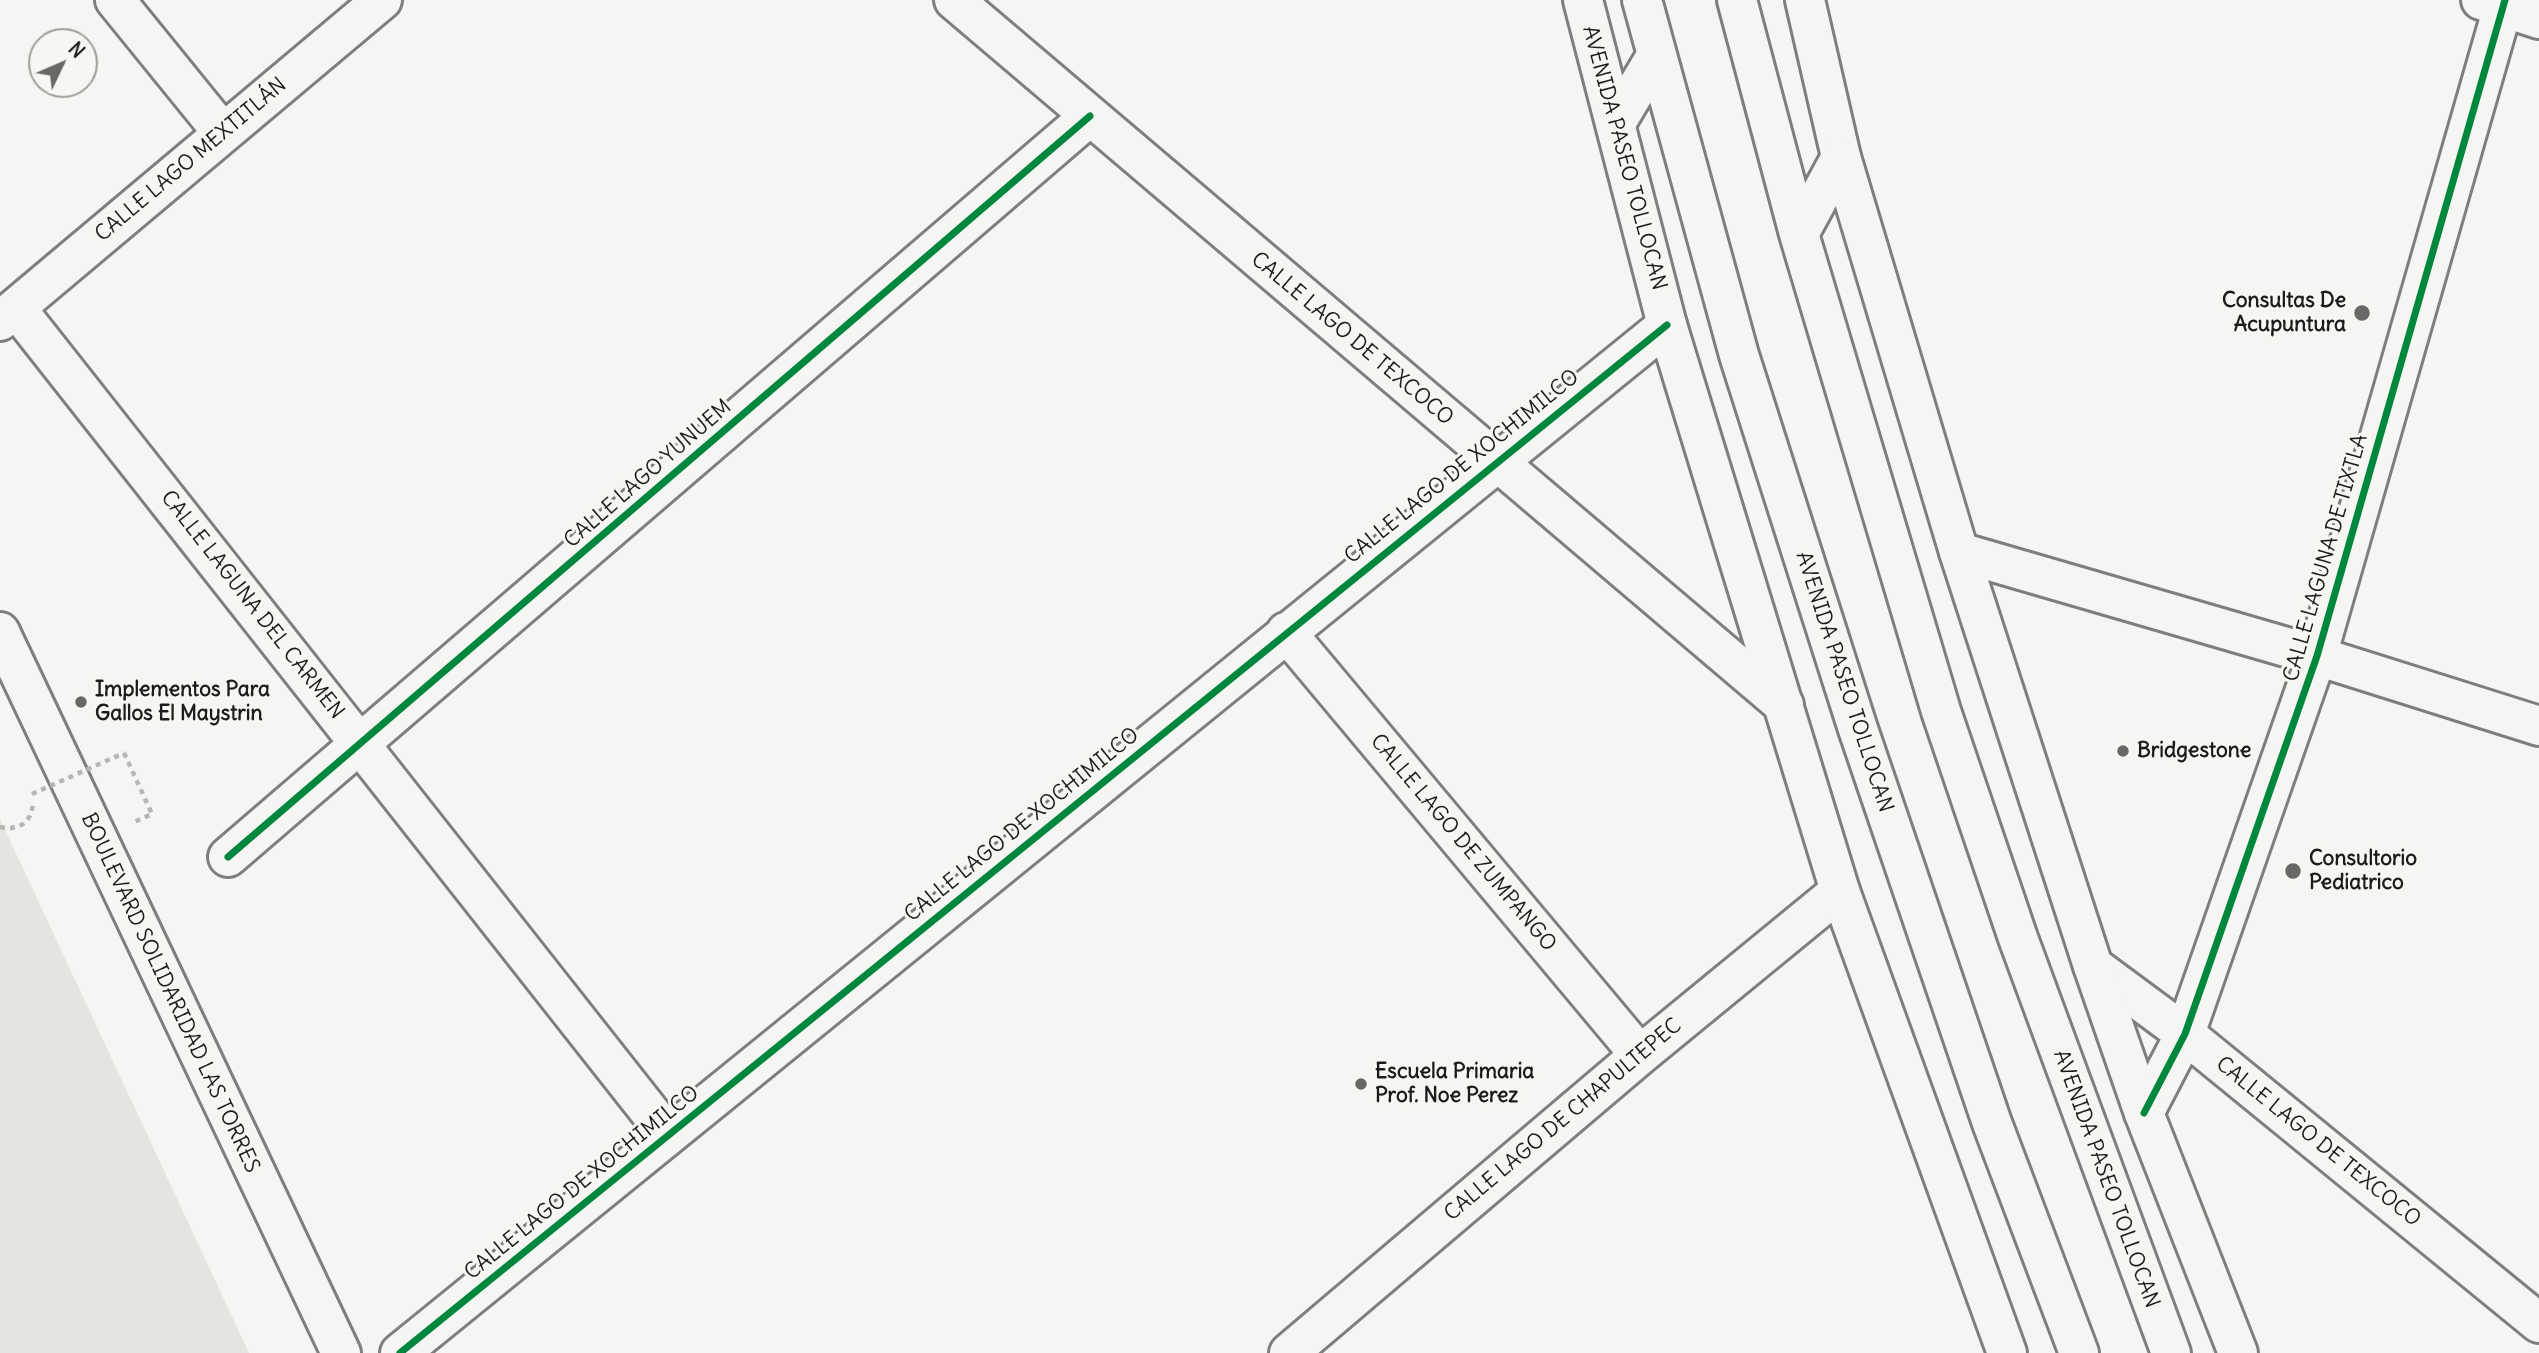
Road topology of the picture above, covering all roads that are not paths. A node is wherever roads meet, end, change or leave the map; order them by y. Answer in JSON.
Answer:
{"nodes":[{"id":1,"x":115,"y":0,"type":"edge"},
{"id":2,"x":382,"y":0,"type":"edge"},
{"id":3,"x":954,"y":0,"type":"edge"},
{"id":4,"x":1583,"y":0,"type":"edge"},
{"id":5,"x":1642,"y":0,"type":"edge"},
{"id":6,"x":1737,"y":0,"type":"edge"},
{"id":7,"x":1805,"y":0,"type":"edge"},
{"id":8,"x":2496,"y":2,"type":"edge"},
{"id":9,"x":2539,"y":19,"type":"edge"},
{"id":10,"x":1656,"y":56,"type":"junction"},
{"id":11,"x":1090,"y":116,"type":"junction"},
{"id":12,"x":1616,"y":123,"type":"junction"},
{"id":13,"x":223,"y":133,"type":"junction"},
{"id":14,"x":1841,"y":157,"type":"junction"},
{"id":15,"x":1799,"y":234,"type":"junction"},
{"id":16,"x":8,"y":314,"type":"edge"},
{"id":17,"x":1667,"y":325,"type":"junction"},
{"id":18,"x":1496,"y":462,"type":"junction"},
{"id":19,"x":1959,"y":552,"type":"junction"},
{"id":20,"x":0,"y":632,"type":"edge"},
{"id":21,"x":1286,"y":632,"type":"junction"},
{"id":22,"x":2317,"y":656,"type":"junction"},
{"id":23,"x":1784,"y":705,"type":"junction"},
{"id":24,"x":2539,"y":726,"type":"edge"},
{"id":25,"x":362,"y":744,"type":"junction"},
{"id":26,"x":228,"y":858,"type":"dead end"},
{"id":27,"x":1840,"y":891,"type":"junction"},
{"id":28,"x":2093,"y":966,"type":"junction"},
{"id":29,"x":2185,"y":1034,"type":"junction"},
{"id":30,"x":1640,"y":1055,"type":"junction"},
{"id":31,"x":2144,"y":1113,"type":"junction"},
{"id":32,"x":668,"y":1135,"type":"junction"},
{"id":33,"x":2539,"y":1323,"type":"edge"},
{"id":34,"x":341,"y":1353,"type":"edge"},
{"id":35,"x":400,"y":1353,"type":"edge"},
{"id":36,"x":1289,"y":1353,"type":"edge"},
{"id":37,"x":2007,"y":1353,"type":"edge"},
{"id":38,"x":2078,"y":1353,"type":"edge"},
{"id":39,"x":2171,"y":1353,"type":"edge"},
{"id":40,"x":2238,"y":1353,"type":"edge"}],
"edges":[{"from":1,"to":13,"type":"main road"},
{"from":2,"to":13,"type":"main road","name":"CALLE LAGO MEXTITLÁN"},
{"from":3,"to":11,"type":"main road","name":"CALLE LAGO DE TEXCOCO"},
{"from":4,"to":12,"type":"main road","name":"AVENIDA PASEO TOLLOCAN"},
{"from":5,"to":10,"type":"main road","name":"AVENIDA PASEO TOLLOCAN"},
{"from":6,"to":15,"type":"main road","name":"AVENIDA PASEO TOLLOCAN"},
{"from":7,"to":14,"type":"main road"},
{"from":8,"to":9,"type":"main road"},
{"from":8,"to":22,"type":"main road","name":"CALLE LAGUNA DE TIXTLA"},
{"from":10,"to":12,"type":"main road"},
{"from":10,"to":38,"type":"main road","name":"AVENIDA PASEO TOLLOCAN"},
{"from":11,"to":18,"type":"main road","name":"CALLE LAGO DE TEXCOCO"},
{"from":11,"to":25,"type":"main road","name":"CALLE LAGO YUNUEM"},
{"from":12,"to":17,"type":"main road","name":"AVENIDA PASEO TOLLOCAN"},
{"from":13,"to":16,"type":"main road","name":"CALLE LAGO MEXTITLÁN"},
{"from":14,"to":15,"type":"main road"},
{"from":14,"to":19,"type":"main road"},
{"from":15,"to":39,"type":"main road","name":"AVENIDA PASEO TOLLOCAN"},
{"from":16,"to":25,"type":"main road","name":"CALLE LAGUNA DEL CARMEN"},
{"from":17,"to":18,"type":"main road","name":"CALLE LAGO DE XOCHIMILCO"},
{"from":17,"to":23,"type":"main road","name":"AVENIDA PASEO TOLLOCAN"},
{"from":18,"to":21,"type":"main road","name":"CALLE LAGO DE XOCHIMILCO"},
{"from":18,"to":23,"type":"main road","name":"CALLE LAGO DE TEXCOCO"},
{"from":19,"to":22,"type":"main road"},
{"from":19,"to":28,"type":"main road"},
{"from":20,"to":34,"type":"main road","name":"BOULEVARD SOLIDARIDAD LAS TORRES"},
{"from":21,"to":30,"type":"main road","name":"CALLE LAGO DE ZUMPANGO"},
{"from":21,"to":32,"type":"main road","name":"CALLE LAGO DE XOCHIMILCO"},
{"from":22,"to":24,"type":"main road"},
{"from":22,"to":29,"type":"main road","name":"CALLE LAGUNA DE TIXTLA"},
{"from":23,"to":27,"type":"main road","name":"AVENIDA PASEO TOLLOCAN"},
{"from":25,"to":26,"type":"main road","name":"CALLE LAGO YUNUEM"},
{"from":25,"to":32,"type":"main road","name":"CALLE LAGUNA DEL CARMEN"},
{"from":27,"to":30,"type":"main road","name":"CALLE LAGO DE CHAPULTEPEC"},
{"from":27,"to":37,"type":"main road","name":"AVENIDA PASEO TOLLOCAN"},
{"from":28,"to":29,"type":"main road","name":"CALLE LAGO DE TEXCOCO"},
{"from":28,"to":31,"type":"main road"},
{"from":29,"to":31,"type":"main road","name":"CALLE LAGUNA DE TIXTLA"},
{"from":29,"to":33,"type":"main road","name":"CALLE LAGO DE TEXCOCO"},
{"from":30,"to":36,"type":"main road","name":"CALLE LAGO DE CHAPULTEPEC"},
{"from":31,"to":40,"type":"main road"},
{"from":32,"to":35,"type":"main road","name":"CALLE LAGO DE XOCHIMILCO"}]}
